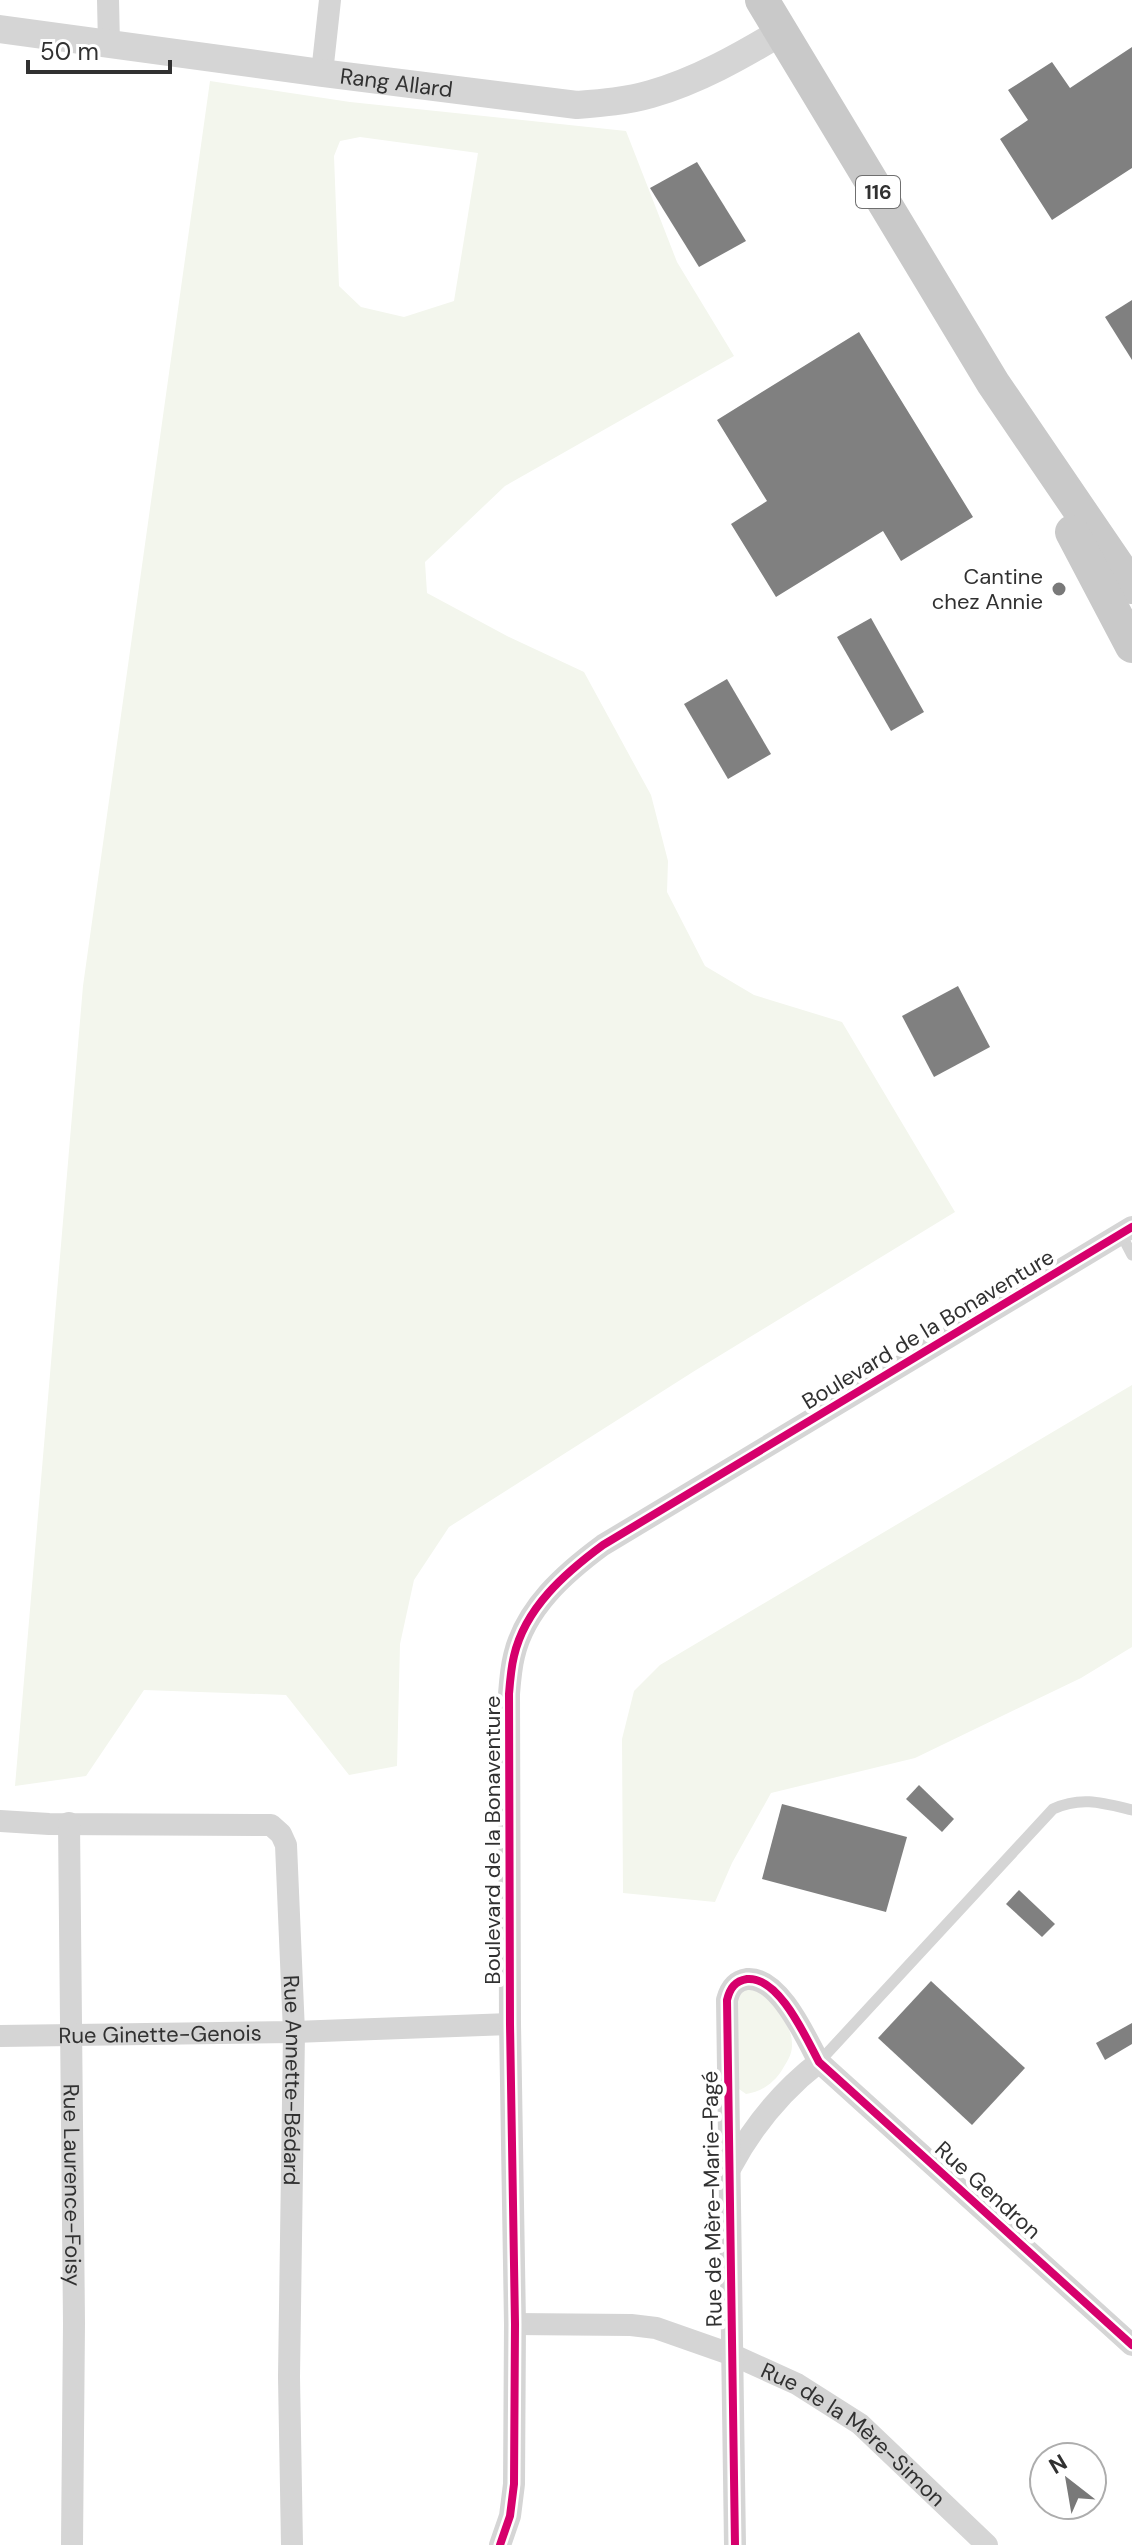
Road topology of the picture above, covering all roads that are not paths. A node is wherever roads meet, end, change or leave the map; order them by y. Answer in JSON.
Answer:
{"nodes":[{"id":1,"x":108,"y":0,"type":"edge"},
{"id":2,"x":330,"y":0,"type":"edge"},
{"id":3,"x":762,"y":0,"type":"edge"},
{"id":4,"x":0,"y":29,"type":"edge"},
{"id":5,"x":781,"y":32,"type":"junction"},
{"id":6,"x":109,"y":44,"type":"junction"},
{"id":7,"x":322,"y":73,"type":"junction"},
{"id":8,"x":993,"y":383,"type":"junction"},
{"id":9,"x":1132,"y":587,"type":"edge"},
{"id":10,"x":1132,"y":646,"type":"edge"},
{"id":11,"x":1126,"y":1231,"type":"edge"},
{"id":12,"x":1132,"y":1255,"type":"edge"},
{"id":13,"x":1132,"y":1810,"type":"edge"},
{"id":14,"x":0,"y":1821,"type":"edge"},
{"id":15,"x":69,"y":1823,"type":"junction"},
{"id":16,"x":510,"y":2024,"type":"junction"},
{"id":17,"x":294,"y":2032,"type":"junction"},
{"id":18,"x":71,"y":2035,"type":"junction"},
{"id":19,"x":0,"y":2036,"type":"edge"},
{"id":20,"x":819,"y":2062,"type":"junction"},
{"id":21,"x":731,"y":2168,"type":"junction"},
{"id":22,"x":515,"y":2324,"type":"junction"},
{"id":23,"x":1132,"y":2345,"type":"edge"},
{"id":24,"x":733,"y":2355,"type":"junction"},
{"id":25,"x":72,"y":2545,"type":"edge"},
{"id":26,"x":292,"y":2545,"type":"edge"},
{"id":27,"x":500,"y":2545,"type":"edge"},
{"id":28,"x":735,"y":2545,"type":"edge"},
{"id":29,"x":987,"y":2545,"type":"edge"}],
"edges":[{"from":1,"to":6,"type":"street"},
{"from":2,"to":7,"type":"street"},
{"from":3,"to":5,"type":"main road","number":"116"},
{"from":4,"to":6,"type":"street","name":"Rang Allard"},
{"from":5,"to":7,"type":"street","name":"Rang Allard"},
{"from":5,"to":8,"type":"main road","number":"116"},
{"from":6,"to":7,"type":"street","name":"Rang Allard"},
{"from":8,"to":9,"type":"main road","number":"116"},
{"from":8,"to":10,"type":"main road","number":"116"},
{"from":11,"to":12,"type":"lane"},
{"from":11,"to":16,"type":"street","name":"Boulevard de la Bonaventure"},
{"from":13,"to":20,"type":"lane"},
{"from":14,"to":15,"type":"street","name":"Rue Annette-Bédard"},
{"from":15,"to":17,"type":"street","name":"Rue Annette-Bédard"},
{"from":15,"to":18,"type":"street","name":"Rue Laurence-Foisy"},
{"from":16,"to":17,"type":"street","name":"Rue Ginette-Genois"},
{"from":16,"to":22,"type":"street","name":"Boulevard de la Bonaventure"},
{"from":17,"to":18,"type":"street","name":"Rue Ginette-Genois"},
{"from":17,"to":26,"type":"street","name":"Rue Annette-Bédard"},
{"from":18,"to":19,"type":"street","name":"Rue Ginette-Genois"},
{"from":18,"to":25,"type":"street","name":"Rue Laurence-Foisy"},
{"from":20,"to":21,"type":"street","name":"Rue de Mère-Marie-Pagé"},
{"from":20,"to":21,"type":"street","name":"Rue de Mère-Marie-Pagé"},
{"from":20,"to":23,"type":"street","name":"Rue Gendron"},
{"from":21,"to":24,"type":"street","name":"Rue de Mère-Marie-Pagé"},
{"from":22,"to":24,"type":"street","name":"Rue de la Mère-Simon"},
{"from":22,"to":27,"type":"street","name":"Boulevard de la Bonaventure"},
{"from":24,"to":28,"type":"street","name":"Rue de Mère-Marie-Pagé"},
{"from":24,"to":29,"type":"street","name":"Rue de la Mère-Simon"}]}
